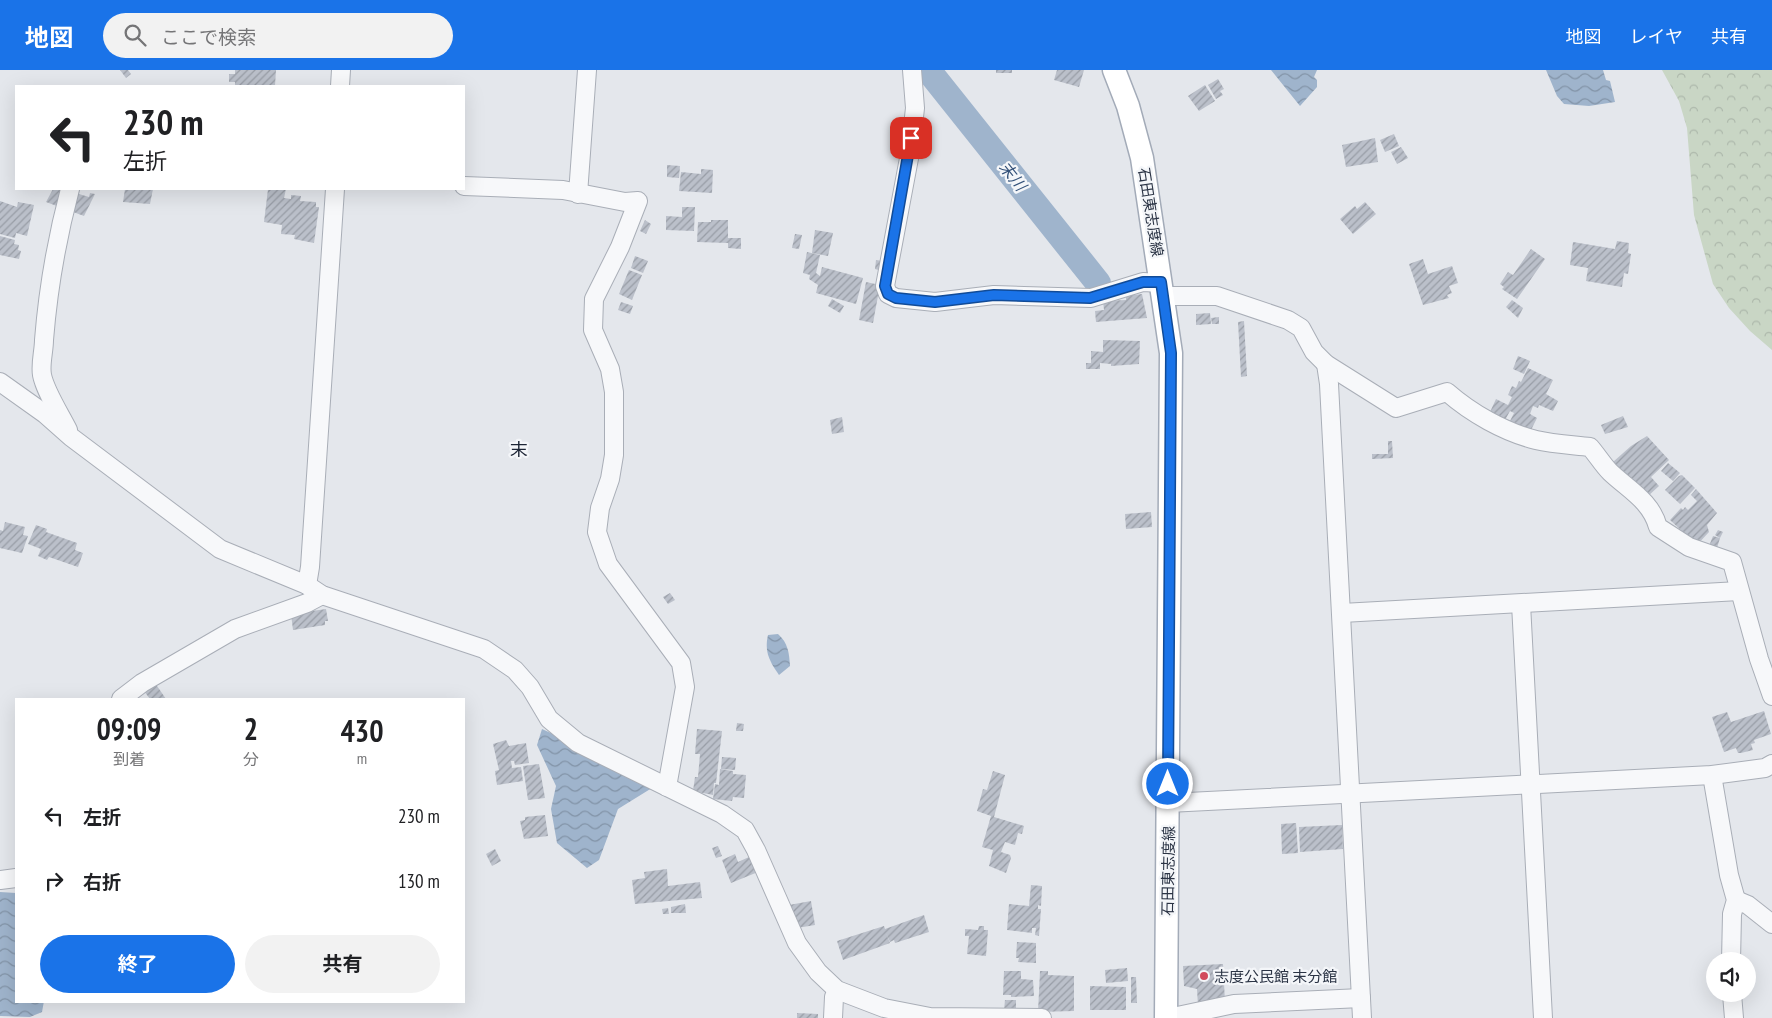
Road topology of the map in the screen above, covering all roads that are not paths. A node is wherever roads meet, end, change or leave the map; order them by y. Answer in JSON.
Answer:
{"nodes":[{"id":1,"x":341,"y":70,"type":"edge"},
{"id":2,"x":587,"y":70,"type":"edge"},
{"id":3,"x":912,"y":70,"type":"edge"},
{"id":4,"x":1114,"y":70,"type":"edge"},
{"id":5,"x":340,"y":85,"type":"edge"},
{"id":6,"x":465,"y":186,"type":"edge"},
{"id":7,"x":70,"y":190,"type":"edge"},
{"id":8,"x":335,"y":190,"type":"edge"},
{"id":9,"x":578,"y":194,"type":"junction"},
{"id":10,"x":1163,"y":289,"type":"junction"},
{"id":11,"x":1326,"y":364,"type":"junction"},
{"id":12,"x":0,"y":382,"type":"edge"},
{"id":13,"x":71,"y":437,"type":"junction"},
{"id":14,"x":307,"y":585,"type":"junction"},
{"id":15,"x":1739,"y":592,"type":"junction"},
{"id":16,"x":322,"y":595,"type":"junction"},
{"id":17,"x":1521,"y":604,"type":"junction"},
{"id":18,"x":1342,"y":613,"type":"junction"},
{"id":19,"x":1772,"y":696,"type":"edge"},
{"id":20,"x":123,"y":698,"type":"edge"},
{"id":21,"x":1772,"y":764,"type":"edge"},
{"id":22,"x":1712,"y":775,"type":"junction"},
{"id":23,"x":1530,"y":784,"type":"junction"},
{"id":24,"x":667,"y":787,"type":"junction"},
{"id":25,"x":1350,"y":794,"type":"junction"},
{"id":26,"x":1168,"y":803,"type":"junction"},
{"id":27,"x":15,"y":878,"type":"edge"},
{"id":28,"x":0,"y":880,"type":"edge"},
{"id":29,"x":1736,"y":900,"type":"junction"},
{"id":30,"x":1772,"y":924,"type":"edge"},
{"id":31,"x":1731,"y":952,"type":"edge"},
{"id":32,"x":837,"y":990,"type":"junction"},
{"id":33,"x":1361,"y":998,"type":"junction"},
{"id":34,"x":1733,"y":1002,"type":"edge"},
{"id":35,"x":833,"y":1018,"type":"edge"},
{"id":36,"x":1028,"y":1018,"type":"edge"},
{"id":37,"x":1042,"y":1018,"type":"edge"},
{"id":38,"x":1167,"y":1018,"type":"edge"},
{"id":39,"x":1362,"y":1018,"type":"edge"},
{"id":40,"x":1543,"y":1018,"type":"edge"},
{"id":41,"x":1734,"y":1018,"type":"edge"}],
"edges":[{"from":1,"to":5,"type":"street"},
{"from":2,"to":9,"type":"street"},
{"from":3,"to":10,"type":"street"},
{"from":4,"to":10,"type":"main road","name":"石田東志度線"},
{"from":6,"to":9,"type":"street"},
{"from":7,"to":13,"type":"street"},
{"from":8,"to":14,"type":"street"},
{"from":9,"to":24,"type":"street"},
{"from":10,"to":11,"type":"street"},
{"from":10,"to":26,"type":"main road","name":"石田東志度線"},
{"from":11,"to":15,"type":"street"},
{"from":11,"to":18,"type":"street"},
{"from":12,"to":13,"type":"street"},
{"from":13,"to":14,"type":"street"},
{"from":14,"to":16,"type":"street"},
{"from":15,"to":17,"type":"street"},
{"from":15,"to":19,"type":"street"},
{"from":16,"to":20,"type":"street"},
{"from":16,"to":24,"type":"street"},
{"from":17,"to":18,"type":"street"},
{"from":17,"to":23,"type":"street"},
{"from":18,"to":25,"type":"street"},
{"from":21,"to":22,"type":"street"},
{"from":22,"to":23,"type":"street"},
{"from":22,"to":29,"type":"street"},
{"from":23,"to":25,"type":"street"},
{"from":23,"to":40,"type":"street"},
{"from":24,"to":32,"type":"street"},
{"from":25,"to":26,"type":"street"},
{"from":25,"to":33,"type":"street"},
{"from":26,"to":38,"type":"main road","name":"石田東志度線"},
{"from":27,"to":28,"type":"street"},
{"from":29,"to":30,"type":"street"},
{"from":29,"to":31,"type":"street"},
{"from":32,"to":35,"type":"street"},
{"from":32,"to":36,"type":"street"},
{"from":33,"to":38,"type":"street"},
{"from":33,"to":39,"type":"street"},
{"from":34,"to":41,"type":"street"},
{"from":36,"to":37,"type":"street"}]}
